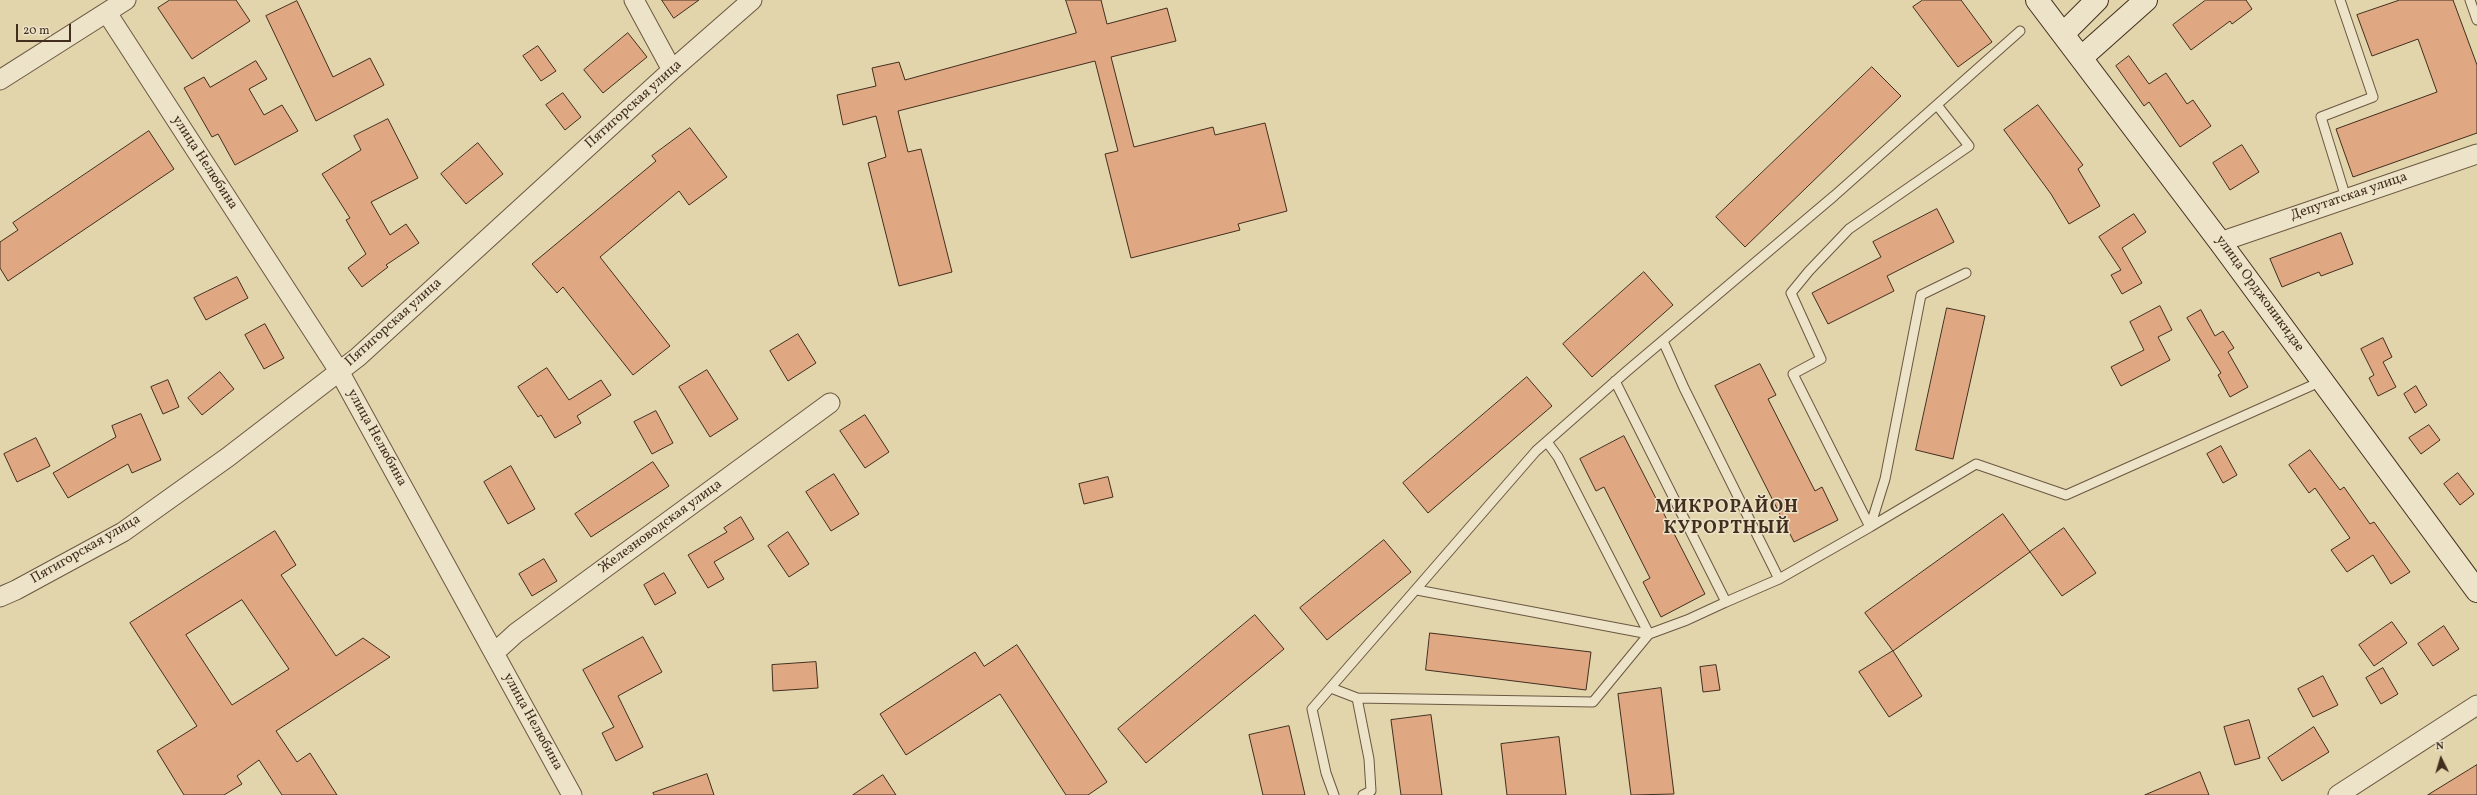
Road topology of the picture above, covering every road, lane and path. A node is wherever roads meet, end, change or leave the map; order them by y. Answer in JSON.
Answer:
{"nodes":[{"id":1,"x":126,"y":0,"type":"edge"},
{"id":2,"x":634,"y":0,"type":"edge"},
{"id":3,"x":752,"y":0,"type":"edge"},
{"id":4,"x":2037,"y":0,"type":"edge"},
{"id":5,"x":2098,"y":0,"type":"edge"},
{"id":6,"x":2146,"y":0,"type":"edge"},
{"id":7,"x":2340,"y":0,"type":"edge"},
{"id":8,"x":2470,"y":0,"type":"edge"},
{"id":9,"x":107,"y":13,"type":"junction"},
{"id":10,"x":2477,"y":20,"type":"edge"},
{"id":11,"x":2020,"y":30,"type":"dead end"},
{"id":12,"x":2064,"y":33,"type":"junction"},
{"id":13,"x":2082,"y":57,"type":"junction"},
{"id":14,"x":672,"y":70,"type":"junction"},
{"id":15,"x":0,"y":80,"type":"edge"},
{"id":16,"x":1937,"y":105,"type":"junction"},
{"id":17,"x":2477,"y":154,"type":"edge"},
{"id":18,"x":2346,"y":198,"type":"junction"},
{"id":19,"x":2220,"y":242,"type":"junction"},
{"id":20,"x":1966,"y":273,"type":"dead end"},
{"id":21,"x":1663,"y":341,"type":"junction"},
{"id":22,"x":339,"y":371,"type":"junction"},
{"id":23,"x":1615,"y":381,"type":"junction"},
{"id":24,"x":2322,"y":381,"type":"junction"},
{"id":25,"x":830,"y":403,"type":"dead end"},
{"id":26,"x":1547,"y":442,"type":"junction"},
{"id":27,"x":1870,"y":527,"type":"junction"},
{"id":28,"x":1779,"y":578,"type":"junction"},
{"id":29,"x":1417,"y":590,"type":"junction"},
{"id":30,"x":2477,"y":591,"type":"edge"},
{"id":31,"x":0,"y":597,"type":"edge"},
{"id":32,"x":1726,"y":602,"type":"junction"},
{"id":33,"x":1649,"y":634,"type":"junction"},
{"id":34,"x":494,"y":653,"type":"junction"},
{"id":35,"x":1331,"y":688,"type":"junction"},
{"id":36,"x":1357,"y":698,"type":"junction"},
{"id":37,"x":2477,"y":705,"type":"edge"},
{"id":38,"x":572,"y":795,"type":"edge"},
{"id":39,"x":1334,"y":795,"type":"edge"},
{"id":40,"x":1362,"y":795,"type":"edge"},
{"id":41,"x":2338,"y":795,"type":"edge"}],
"edges":[{"from":1,"to":9,"type":"street"},
{"from":2,"to":14,"type":"street"},
{"from":3,"to":14,"type":"street","name":"Пятигорская улица"},
{"from":4,"to":12,"type":"main road","name":"улица Орджоникидзе"},
{"from":5,"to":12,"type":"main road"},
{"from":6,"to":13,"type":"main road"},
{"from":7,"to":18,"type":"lane"},
{"from":8,"to":10,"type":"lane"},
{"from":9,"to":15,"type":"street"},
{"from":9,"to":22,"type":"street","name":"улица Нелюбина"},
{"from":11,"to":16,"type":"lane"},
{"from":12,"to":13,"type":"main road","name":"улица Орджоникидзе"},
{"from":13,"to":19,"type":"main road","name":"улица Орджоникидзе"},
{"from":14,"to":22,"type":"street","name":"Пятигорская улица"},
{"from":16,"to":21,"type":"lane"},
{"from":16,"to":27,"type":"lane"},
{"from":17,"to":18,"type":"street","name":"Депутатская улица"},
{"from":18,"to":19,"type":"street","name":"Депутатская улица"},
{"from":19,"to":24,"type":"main road","name":"улица Орджоникидзе"},
{"from":20,"to":27,"type":"lane"},
{"from":21,"to":23,"type":"lane"},
{"from":21,"to":28,"type":"lane"},
{"from":22,"to":31,"type":"street","name":"Пятигорская улица"},
{"from":22,"to":34,"type":"street","name":"улица Нелюбина"},
{"from":23,"to":26,"type":"lane"},
{"from":23,"to":32,"type":"lane"},
{"from":24,"to":27,"type":"lane"},
{"from":24,"to":30,"type":"main road","name":"улица Орджоникидзе"},
{"from":25,"to":34,"type":"street","name":"Железноводская улица"},
{"from":26,"to":29,"type":"lane"},
{"from":26,"to":33,"type":"lane"},
{"from":27,"to":28,"type":"lane"},
{"from":28,"to":32,"type":"lane"},
{"from":29,"to":33,"type":"lane"},
{"from":29,"to":35,"type":"lane"},
{"from":32,"to":33,"type":"lane"},
{"from":33,"to":36,"type":"lane"},
{"from":34,"to":38,"type":"street","name":"улица Нелюбина"},
{"from":35,"to":36,"type":"lane"},
{"from":35,"to":39,"type":"lane"},
{"from":36,"to":40,"type":"lane"},
{"from":37,"to":41,"type":"street"}]}
